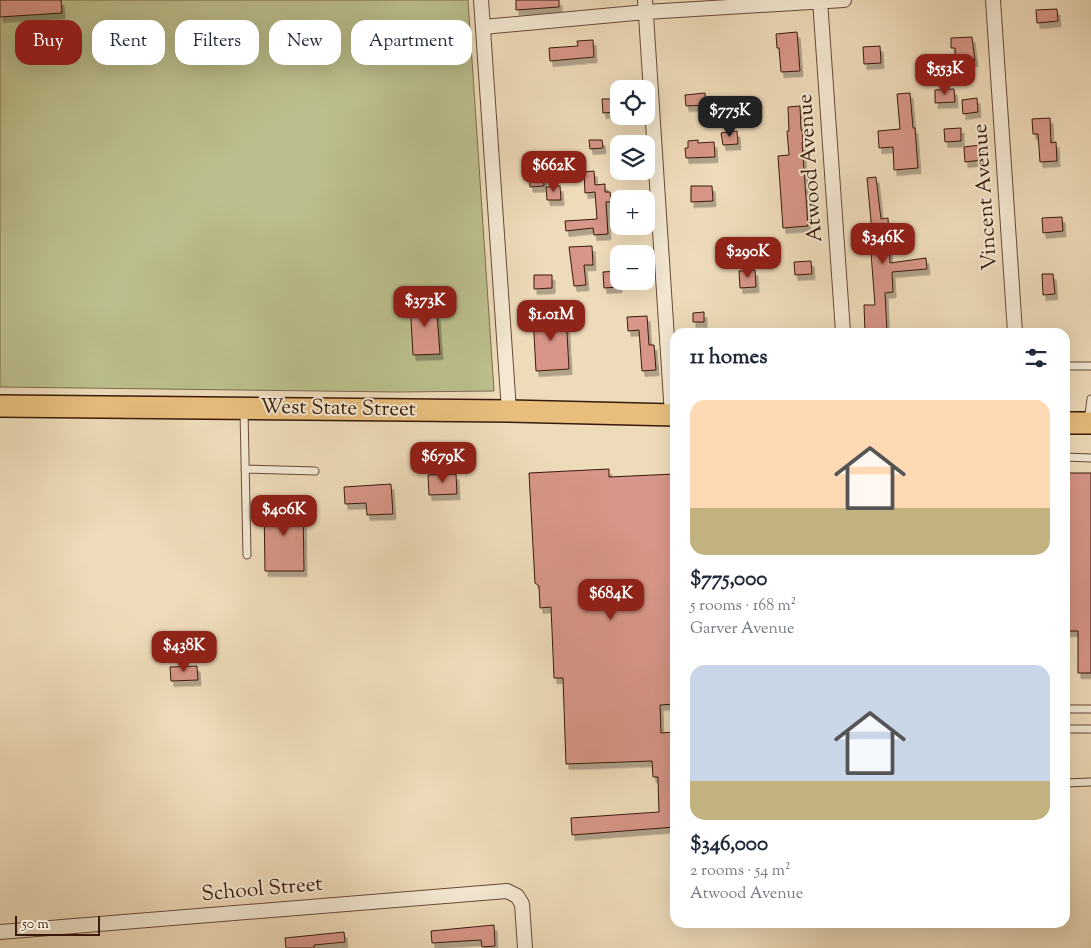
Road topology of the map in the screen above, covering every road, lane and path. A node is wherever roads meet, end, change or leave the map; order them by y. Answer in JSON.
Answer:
{"nodes":[{"id":1,"x":481,"y":0,"type":"edge"},
{"id":2,"x":844,"y":0,"type":"edge"},
{"id":3,"x":994,"y":0,"type":"edge"},
{"id":4,"x":820,"y":1,"type":"edge"},
{"id":5,"x":645,"y":6,"type":"edge"},
{"id":6,"x":483,"y":27,"type":"junction"},
{"id":7,"x":843,"y":328,"type":"edge"},
{"id":8,"x":1015,"y":328,"type":"edge"},
{"id":9,"x":670,"y":344,"type":"edge"},
{"id":10,"x":1070,"y":366,"type":"edge"},
{"id":11,"x":1091,"y":366,"type":"edge"},
{"id":12,"x":1091,"y":400,"type":"edge"},
{"id":13,"x":0,"y":406,"type":"edge"},
{"id":14,"x":244,"y":408,"type":"junction"},
{"id":15,"x":509,"y":411,"type":"junction"},
{"id":16,"x":670,"y":415,"type":"edge"},
{"id":17,"x":1070,"y":423,"type":"edge"},
{"id":18,"x":1090,"y":423,"type":"edge"},
{"id":19,"x":1070,"y":457,"type":"edge"},
{"id":20,"x":1091,"y":458,"type":"edge"},
{"id":21,"x":245,"y":469,"type":"junction"},
{"id":22,"x":315,"y":471,"type":"dead end"},
{"id":23,"x":247,"y":555,"type":"dead end"},
{"id":24,"x":1070,"y":709,"type":"edge"},
{"id":25,"x":1091,"y":709,"type":"edge"},
{"id":26,"x":1070,"y":729,"type":"edge"},
{"id":27,"x":1091,"y":729,"type":"edge"},
{"id":28,"x":1070,"y":782,"type":"edge"},
{"id":29,"x":1091,"y":782,"type":"edge"},
{"id":30,"x":0,"y":932,"type":"edge"},
{"id":31,"x":524,"y":948,"type":"edge"}],
"edges":[{"from":1,"to":6,"type":"street"},
{"from":2,"to":4,"type":"street"},
{"from":3,"to":8,"type":"street","name":"Vincent Avenue"},
{"from":4,"to":5,"type":"street"},
{"from":4,"to":7,"type":"street","name":"Atwood Avenue"},
{"from":5,"to":6,"type":"street"},
{"from":5,"to":9,"type":"street"},
{"from":6,"to":15,"type":"street"},
{"from":10,"to":11,"type":"lane"},
{"from":12,"to":18,"type":"lane"},
{"from":13,"to":14,"type":"main road","name":"West State Street"},
{"from":14,"to":15,"type":"main road","name":"West State Street"},
{"from":14,"to":21,"type":"lane"},
{"from":15,"to":16,"type":"main road","name":"West State Street"},
{"from":17,"to":18,"type":"main road"},
{"from":19,"to":20,"type":"lane"},
{"from":21,"to":22,"type":"lane"},
{"from":21,"to":23,"type":"lane"},
{"from":24,"to":25,"type":"lane"},
{"from":26,"to":27,"type":"lane"},
{"from":28,"to":29,"type":"lane"},
{"from":30,"to":31,"type":"street","name":"School Street"}]}
